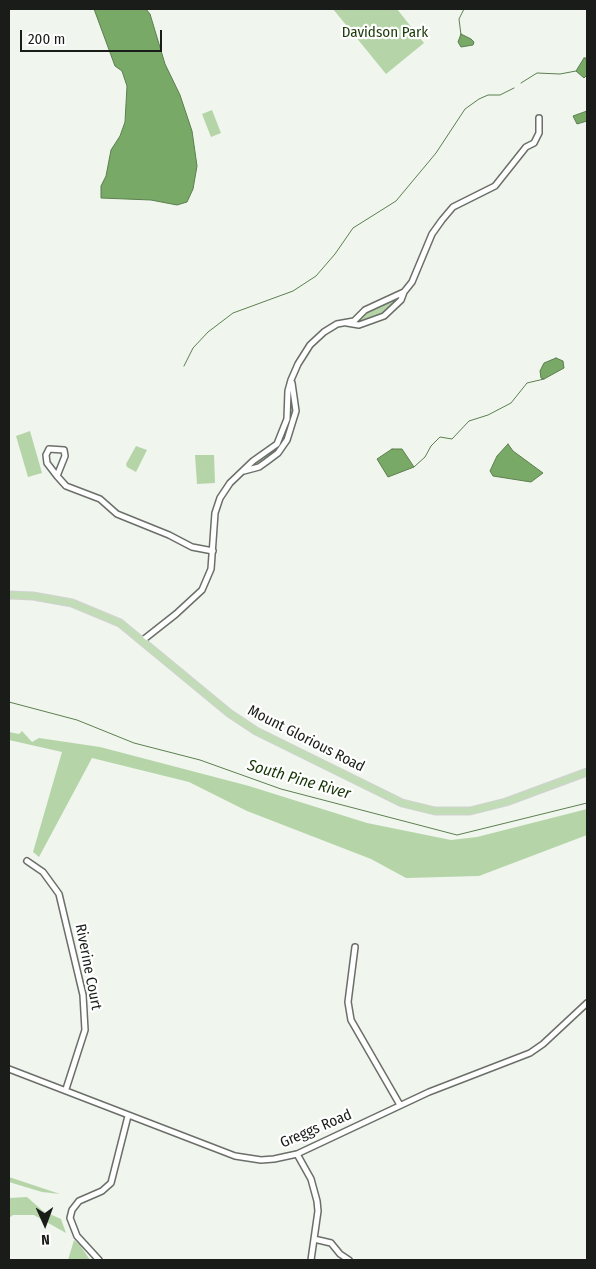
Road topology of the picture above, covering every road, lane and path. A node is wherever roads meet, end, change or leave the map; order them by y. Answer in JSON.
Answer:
{"nodes":[{"id":1,"x":539,"y":118,"type":"dead end"},
{"id":2,"x":404,"y":292,"type":"junction"},
{"id":3,"x":346,"y":322,"type":"junction"},
{"id":4,"x":292,"y":380,"type":"junction"},
{"id":5,"x":285,"y":426,"type":"junction"},
{"id":6,"x":292,"y":429,"type":"junction"},
{"id":7,"x":243,"y":471,"type":"junction"},
{"id":8,"x":56,"y":476,"type":"junction"},
{"id":9,"x":213,"y":551,"type":"junction"},
{"id":10,"x":9,"y":595,"type":"edge"},
{"id":11,"x":143,"y":640,"type":"junction"},
{"id":12,"x":587,"y":772,"type":"edge"},
{"id":13,"x":27,"y":861,"type":"dead end"},
{"id":14,"x":354,"y":947,"type":"dead end"},
{"id":15,"x":587,"y":1003,"type":"edge"},
{"id":16,"x":9,"y":1069,"type":"edge"},
{"id":17,"x":66,"y":1089,"type":"junction"},
{"id":18,"x":400,"y":1106,"type":"junction"},
{"id":19,"x":128,"y":1116,"type":"junction"},
{"id":20,"x":297,"y":1154,"type":"junction"},
{"id":21,"x":314,"y":1239,"type":"junction"},
{"id":22,"x":99,"y":1260,"type":"edge"},
{"id":23,"x":311,"y":1260,"type":"edge"},
{"id":24,"x":349,"y":1260,"type":"edge"}],
"edges":[{"from":1,"to":2,"type":"street"},
{"from":2,"to":3,"type":"street"},
{"from":2,"to":3,"type":"street"},
{"from":3,"to":4,"type":"street"},
{"from":4,"to":5,"type":"street"},
{"from":4,"to":6,"type":"street"},
{"from":5,"to":6,"type":"street"},
{"from":5,"to":7,"type":"street"},
{"from":6,"to":7,"type":"street"},
{"from":7,"to":9,"type":"street"},
{"from":8,"to":8,"type":"street"},
{"from":8,"to":9,"type":"street"},
{"from":9,"to":11,"type":"street"},
{"from":10,"to":11,"type":"main road","name":"Mount Glorious Road"},
{"from":11,"to":12,"type":"main road","name":"Mount Glorious Road"},
{"from":13,"to":17,"type":"street","name":"Riverine Court"},
{"from":14,"to":18,"type":"street"},
{"from":15,"to":18,"type":"street","name":"Greggs Road"},
{"from":16,"to":17,"type":"street","name":"Greggs Road"},
{"from":17,"to":19,"type":"street","name":"Greggs Road"},
{"from":18,"to":20,"type":"street","name":"Greggs Road"},
{"from":19,"to":20,"type":"street","name":"Greggs Road"},
{"from":19,"to":22,"type":"street"},
{"from":20,"to":21,"type":"street"},
{"from":21,"to":23,"type":"street"},
{"from":21,"to":24,"type":"street"}]}
